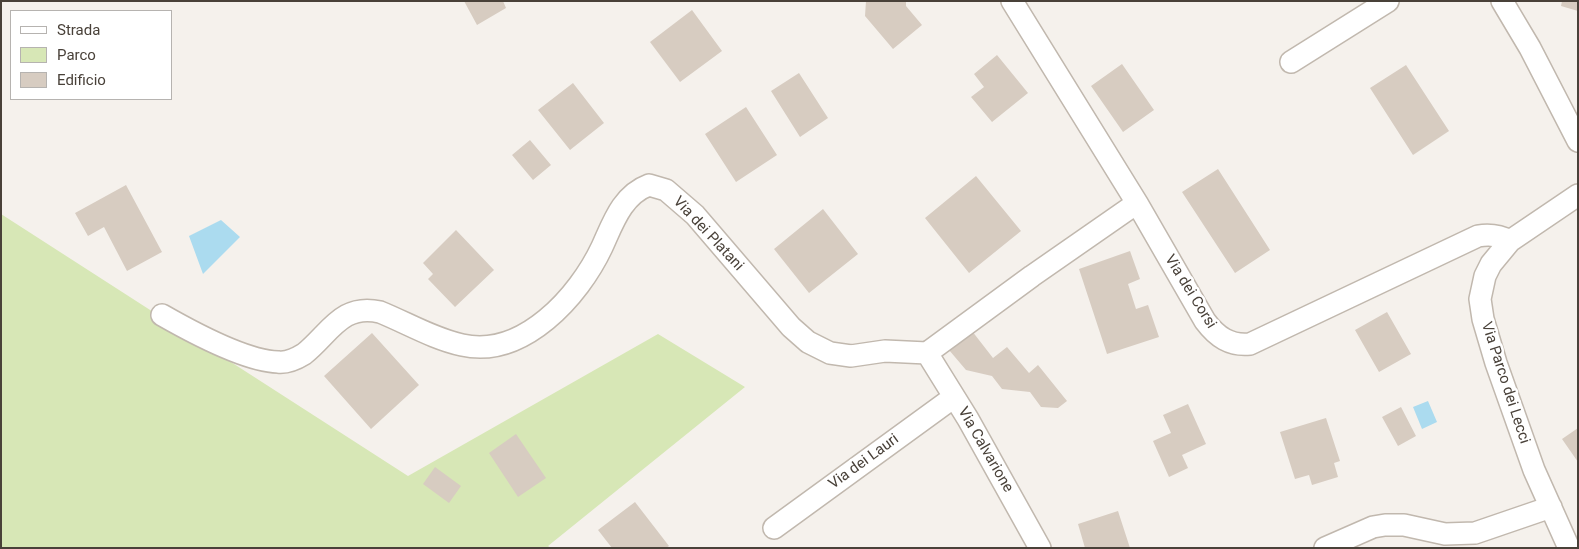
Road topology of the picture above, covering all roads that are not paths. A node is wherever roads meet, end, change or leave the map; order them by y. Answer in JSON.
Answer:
{"nodes":[{"id":1,"x":1012,"y":1,"type":"edge"},
{"id":2,"x":1388,"y":1,"type":"edge"},
{"id":3,"x":1502,"y":1,"type":"edge"},
{"id":4,"x":1291,"y":62,"type":"dead end"},
{"id":5,"x":1578,"y":142,"type":"edge"},
{"id":6,"x":1578,"y":194,"type":"edge"},
{"id":7,"x":1137,"y":203,"type":"junction"},
{"id":8,"x":1510,"y":241,"type":"junction"},
{"id":9,"x":162,"y":315,"type":"dead end"},
{"id":10,"x":927,"y":353,"type":"junction"},
{"id":11,"x":954,"y":397,"type":"junction"},
{"id":12,"x":1550,"y":507,"type":"junction"},
{"id":13,"x":774,"y":528,"type":"dead end"},
{"id":14,"x":1335,"y":546,"type":"edge"},
{"id":15,"x":1040,"y":548,"type":"edge"},
{"id":16,"x":1569,"y":548,"type":"edge"}],
"edges":[{"from":1,"to":7,"type":"street","name":"Via dei Corsi"},
{"from":2,"to":4,"type":"street"},
{"from":3,"to":5,"type":"street"},
{"from":6,"to":8,"type":"street","name":"Via Parco dei Lecci"},
{"from":7,"to":8,"type":"street","name":"Via dei Corsi"},
{"from":7,"to":10,"type":"street"},
{"from":8,"to":12,"type":"street","name":"Via Parco dei Lecci"},
{"from":9,"to":10,"type":"street","name":"Via dei Platani"},
{"from":10,"to":11,"type":"street","name":"Via Calvarione"},
{"from":11,"to":13,"type":"street","name":"Via dei Lauri"},
{"from":11,"to":15,"type":"street","name":"Via Calvarione"},
{"from":12,"to":14,"type":"street"},
{"from":12,"to":16,"type":"street","name":"Via Parco dei Lecci"}]}
